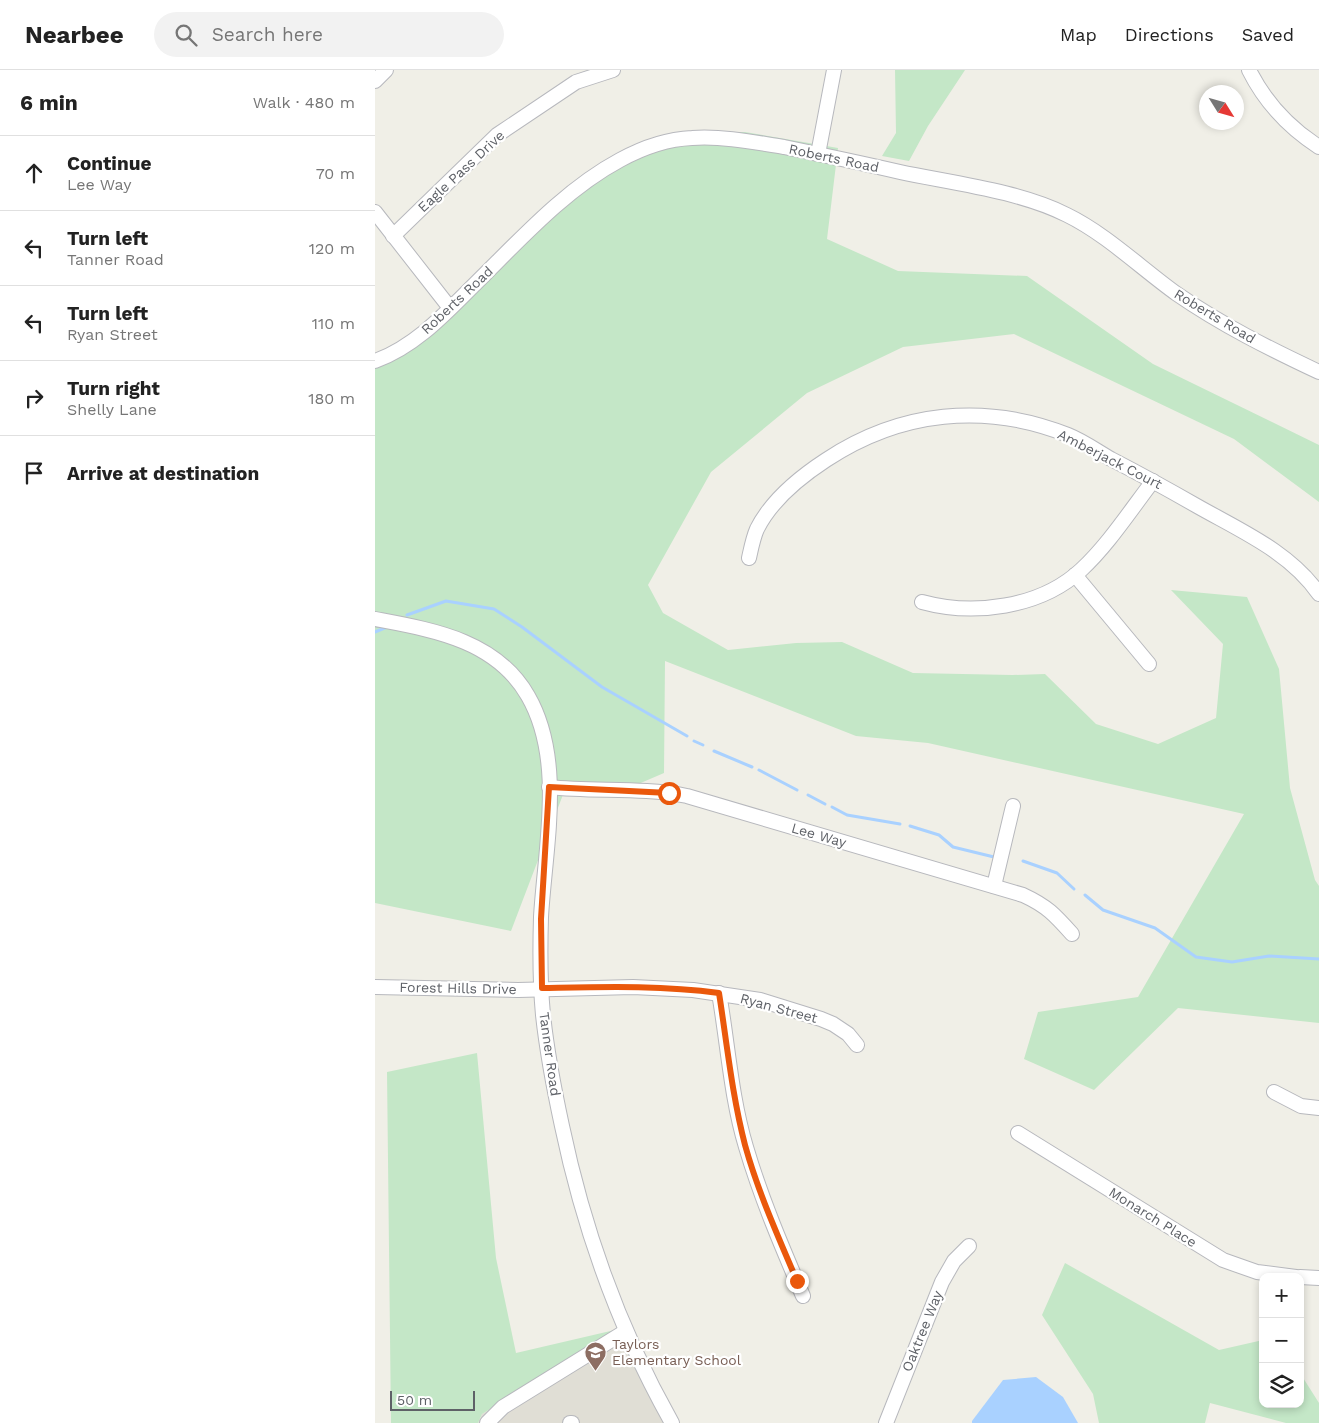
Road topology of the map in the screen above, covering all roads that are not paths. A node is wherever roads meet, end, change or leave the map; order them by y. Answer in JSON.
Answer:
{"nodes":[{"id":1,"x":387,"y":70,"type":"edge"},
{"id":2,"x":613,"y":70,"type":"edge"},
{"id":3,"x":834,"y":70,"type":"edge"},
{"id":4,"x":1249,"y":70,"type":"edge"},
{"id":5,"x":375,"y":81,"type":"edge"},
{"id":6,"x":1319,"y":147,"type":"edge"},
{"id":7,"x":818,"y":154,"type":"junction"},
{"id":8,"x":375,"y":212,"type":"edge"},
{"id":9,"x":393,"y":236,"type":"junction"},
{"id":10,"x":450,"y":308,"type":"junction"},
{"id":11,"x":375,"y":361,"type":"edge"},
{"id":12,"x":1319,"y":372,"type":"edge"},
{"id":13,"x":1153,"y":481,"type":"junction"},
{"id":14,"x":749,"y":558,"type":"dead end"},
{"id":15,"x":1075,"y":574,"type":"junction"},
{"id":16,"x":1319,"y":594,"type":"edge"},
{"id":17,"x":921,"y":602,"type":"dead end"},
{"id":18,"x":375,"y":619,"type":"edge"},
{"id":19,"x":1149,"y":664,"type":"dead end"},
{"id":20,"x":549,"y":787,"type":"junction"},
{"id":21,"x":1013,"y":806,"type":"dead end"},
{"id":22,"x":994,"y":886,"type":"junction"},
{"id":23,"x":1072,"y":934,"type":"dead end"},
{"id":24,"x":375,"y":987,"type":"edge"},
{"id":25,"x":542,"y":988,"type":"junction"},
{"id":26,"x":719,"y":993,"type":"junction"},
{"id":27,"x":857,"y":1045,"type":"dead end"},
{"id":28,"x":1274,"y":1092,"type":"dead end"},
{"id":29,"x":1319,"y":1108,"type":"edge"},
{"id":30,"x":1018,"y":1133,"type":"dead end"},
{"id":31,"x":969,"y":1246,"type":"dead end"},
{"id":32,"x":1265,"y":1273,"type":"edge"},
{"id":33,"x":1304,"y":1277,"type":"edge"},
{"id":34,"x":1319,"y":1278,"type":"edge"},
{"id":35,"x":803,"y":1296,"type":"dead end"},
{"id":36,"x":626,"y":1331,"type":"junction"},
{"id":37,"x":487,"y":1423,"type":"edge"},
{"id":38,"x":672,"y":1423,"type":"edge"},
{"id":39,"x":886,"y":1423,"type":"edge"}],
"edges":[{"from":1,"to":5,"type":"street"},
{"from":2,"to":9,"type":"street","name":"Eagle Pass Drive"},
{"from":3,"to":7,"type":"street"},
{"from":4,"to":6,"type":"street"},
{"from":7,"to":10,"type":"street","name":"Roberts Road"},
{"from":7,"to":12,"type":"street","name":"Roberts Road"},
{"from":8,"to":9,"type":"street"},
{"from":9,"to":10,"type":"street"},
{"from":10,"to":11,"type":"street","name":"Roberts Road"},
{"from":13,"to":14,"type":"street","name":"Amberjack Court"},
{"from":13,"to":15,"type":"street"},
{"from":13,"to":16,"type":"street","name":"Amberjack Court"},
{"from":15,"to":17,"type":"street"},
{"from":15,"to":19,"type":"street"},
{"from":18,"to":20,"type":"street","name":"Tanner Road"},
{"from":20,"to":22,"type":"street","name":"Lee Way"},
{"from":20,"to":25,"type":"street","name":"Tanner Road"},
{"from":21,"to":22,"type":"street"},
{"from":22,"to":23,"type":"street","name":"Lee Way"},
{"from":24,"to":25,"type":"street","name":"Forest Hills Drive"},
{"from":25,"to":26,"type":"street","name":"Ryan Street"},
{"from":25,"to":36,"type":"street","name":"Tanner Road"},
{"from":26,"to":27,"type":"street","name":"Ryan Street"},
{"from":26,"to":35,"type":"street"},
{"from":28,"to":29,"type":"street"},
{"from":30,"to":32,"type":"street","name":"Monarch Place"},
{"from":31,"to":39,"type":"street","name":"Oaktree Way"},
{"from":33,"to":34,"type":"street"},
{"from":36,"to":37,"type":"street"},
{"from":36,"to":38,"type":"street","name":"Tanner Road"}]}
